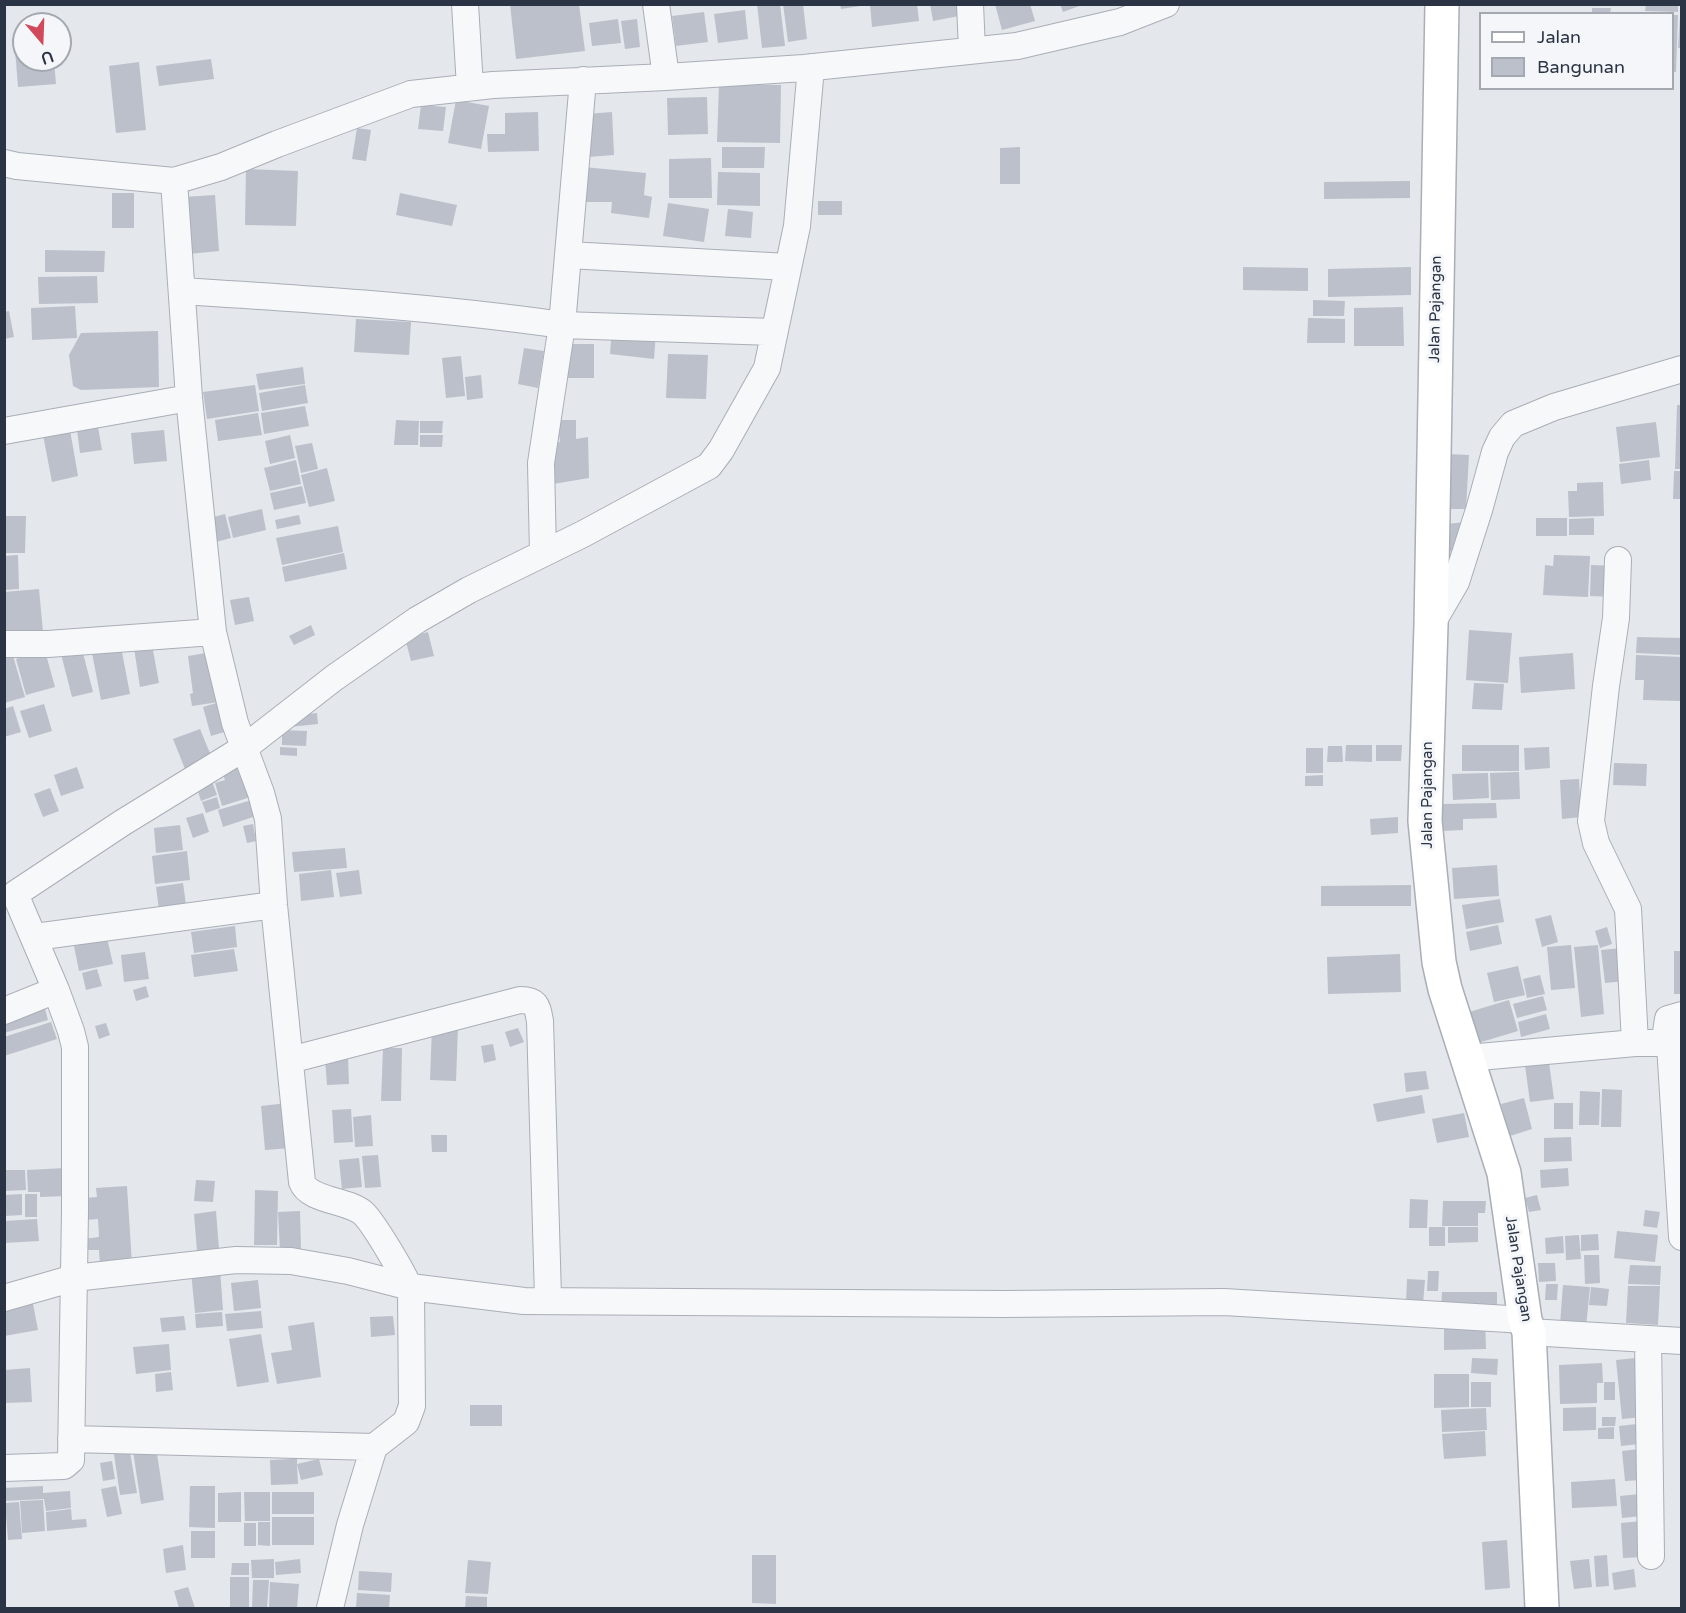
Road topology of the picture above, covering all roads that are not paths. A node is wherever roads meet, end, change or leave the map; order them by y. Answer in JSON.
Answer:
{"nodes":[{"id":1,"x":465,"y":4,"type":"edge"},
{"id":2,"x":656,"y":4,"type":"edge"},
{"id":3,"x":970,"y":4,"type":"edge"},
{"id":4,"x":1166,"y":4,"type":"edge"},
{"id":5,"x":1442,"y":4,"type":"edge"},
{"id":6,"x":972,"y":50,"type":"junction"},
{"id":7,"x":811,"y":67,"type":"junction"},
{"id":8,"x":666,"y":77,"type":"junction"},
{"id":9,"x":583,"y":80,"type":"junction"},
{"id":10,"x":470,"y":87,"type":"junction"},
{"id":11,"x":4,"y":163,"type":"edge"},
{"id":12,"x":174,"y":181,"type":"junction"},
{"id":13,"x":568,"y":255,"type":"junction"},
{"id":14,"x":788,"y":267,"type":"junction"},
{"id":15,"x":182,"y":291,"type":"junction"},
{"id":16,"x":562,"y":325,"type":"junction"},
{"id":17,"x":774,"y":332,"type":"junction"},
{"id":18,"x":1682,"y":369,"type":"edge"},
{"id":19,"x":189,"y":398,"type":"junction"},
{"id":20,"x":4,"y":431,"type":"edge"},
{"id":21,"x":543,"y":553,"type":"junction"},
{"id":22,"x":1618,"y":560,"type":"dead end"},
{"id":23,"x":1431,"y":625,"type":"junction"},
{"id":24,"x":213,"y":632,"type":"junction"},
{"id":25,"x":4,"y":644,"type":"edge"},
{"id":26,"x":244,"y":748,"type":"junction"},
{"id":27,"x":10,"y":886,"type":"edge"},
{"id":28,"x":274,"y":905,"type":"junction"},
{"id":29,"x":35,"y":937,"type":"junction"},
{"id":30,"x":56,"y":990,"type":"junction"},
{"id":31,"x":4,"y":1011,"type":"edge"},
{"id":32,"x":1678,"y":1016,"type":"edge"},
{"id":33,"x":1635,"y":1043,"type":"junction"},
{"id":34,"x":1468,"y":1058,"type":"junction"},
{"id":35,"x":290,"y":1060,"type":"junction"},
{"id":36,"x":1682,"y":1237,"type":"edge"},
{"id":37,"x":74,"y":1278,"type":"junction"},
{"id":38,"x":410,"y":1287,"type":"junction"},
{"id":39,"x":4,"y":1298,"type":"edge"},
{"id":40,"x":547,"y":1301,"type":"junction"},
{"id":41,"x":1527,"y":1326,"type":"junction"},
{"id":42,"x":1648,"y":1339,"type":"junction"},
{"id":43,"x":1682,"y":1341,"type":"edge"},
{"id":44,"x":71,"y":1439,"type":"junction"},
{"id":45,"x":374,"y":1447,"type":"junction"},
{"id":46,"x":4,"y":1468,"type":"edge"},
{"id":47,"x":1651,"y":1557,"type":"dead end"},
{"id":48,"x":330,"y":1608,"type":"edge"},
{"id":49,"x":1542,"y":1608,"type":"edge"}],
"edges":[{"from":1,"to":10,"type":"street"},
{"from":2,"to":8,"type":"street"},
{"from":3,"to":6,"type":"street"},
{"from":4,"to":6,"type":"street"},
{"from":5,"to":23,"type":"main road","name":"Jalan Pajangan"},
{"from":6,"to":7,"type":"street"},
{"from":7,"to":8,"type":"street"},
{"from":7,"to":14,"type":"street"},
{"from":8,"to":9,"type":"street"},
{"from":9,"to":10,"type":"street"},
{"from":9,"to":13,"type":"street"},
{"from":10,"to":12,"type":"street"},
{"from":11,"to":12,"type":"street"},
{"from":12,"to":15,"type":"street"},
{"from":13,"to":14,"type":"street"},
{"from":13,"to":16,"type":"street"},
{"from":14,"to":17,"type":"street"},
{"from":15,"to":16,"type":"street"},
{"from":15,"to":19,"type":"street"},
{"from":16,"to":17,"type":"street"},
{"from":16,"to":21,"type":"street"},
{"from":17,"to":21,"type":"street"},
{"from":18,"to":23,"type":"street"},
{"from":19,"to":20,"type":"street"},
{"from":19,"to":24,"type":"street"},
{"from":21,"to":26,"type":"street"},
{"from":22,"to":33,"type":"street"},
{"from":23,"to":34,"type":"main road","name":"Jalan Pajangan"},
{"from":24,"to":25,"type":"street"},
{"from":24,"to":26,"type":"street"},
{"from":26,"to":27,"type":"street"},
{"from":26,"to":28,"type":"street"},
{"from":27,"to":29,"type":"street"},
{"from":28,"to":29,"type":"street"},
{"from":28,"to":35,"type":"street"},
{"from":29,"to":30,"type":"street"},
{"from":30,"to":31,"type":"street"},
{"from":30,"to":37,"type":"street"},
{"from":32,"to":33,"type":"street"},
{"from":32,"to":36,"type":"street"},
{"from":33,"to":34,"type":"street"},
{"from":34,"to":41,"type":"main road","name":"Jalan Pajangan"},
{"from":35,"to":38,"type":"street"},
{"from":35,"to":40,"type":"street"},
{"from":37,"to":38,"type":"street"},
{"from":37,"to":39,"type":"street"},
{"from":37,"to":44,"type":"street"},
{"from":38,"to":40,"type":"street"},
{"from":38,"to":45,"type":"street"},
{"from":40,"to":41,"type":"street"},
{"from":41,"to":42,"type":"street"},
{"from":41,"to":49,"type":"main road","name":"Jalan Pajangan"},
{"from":42,"to":43,"type":"street"},
{"from":42,"to":47,"type":"street"},
{"from":44,"to":45,"type":"street"},
{"from":44,"to":46,"type":"street"},
{"from":45,"to":48,"type":"street"}]}
